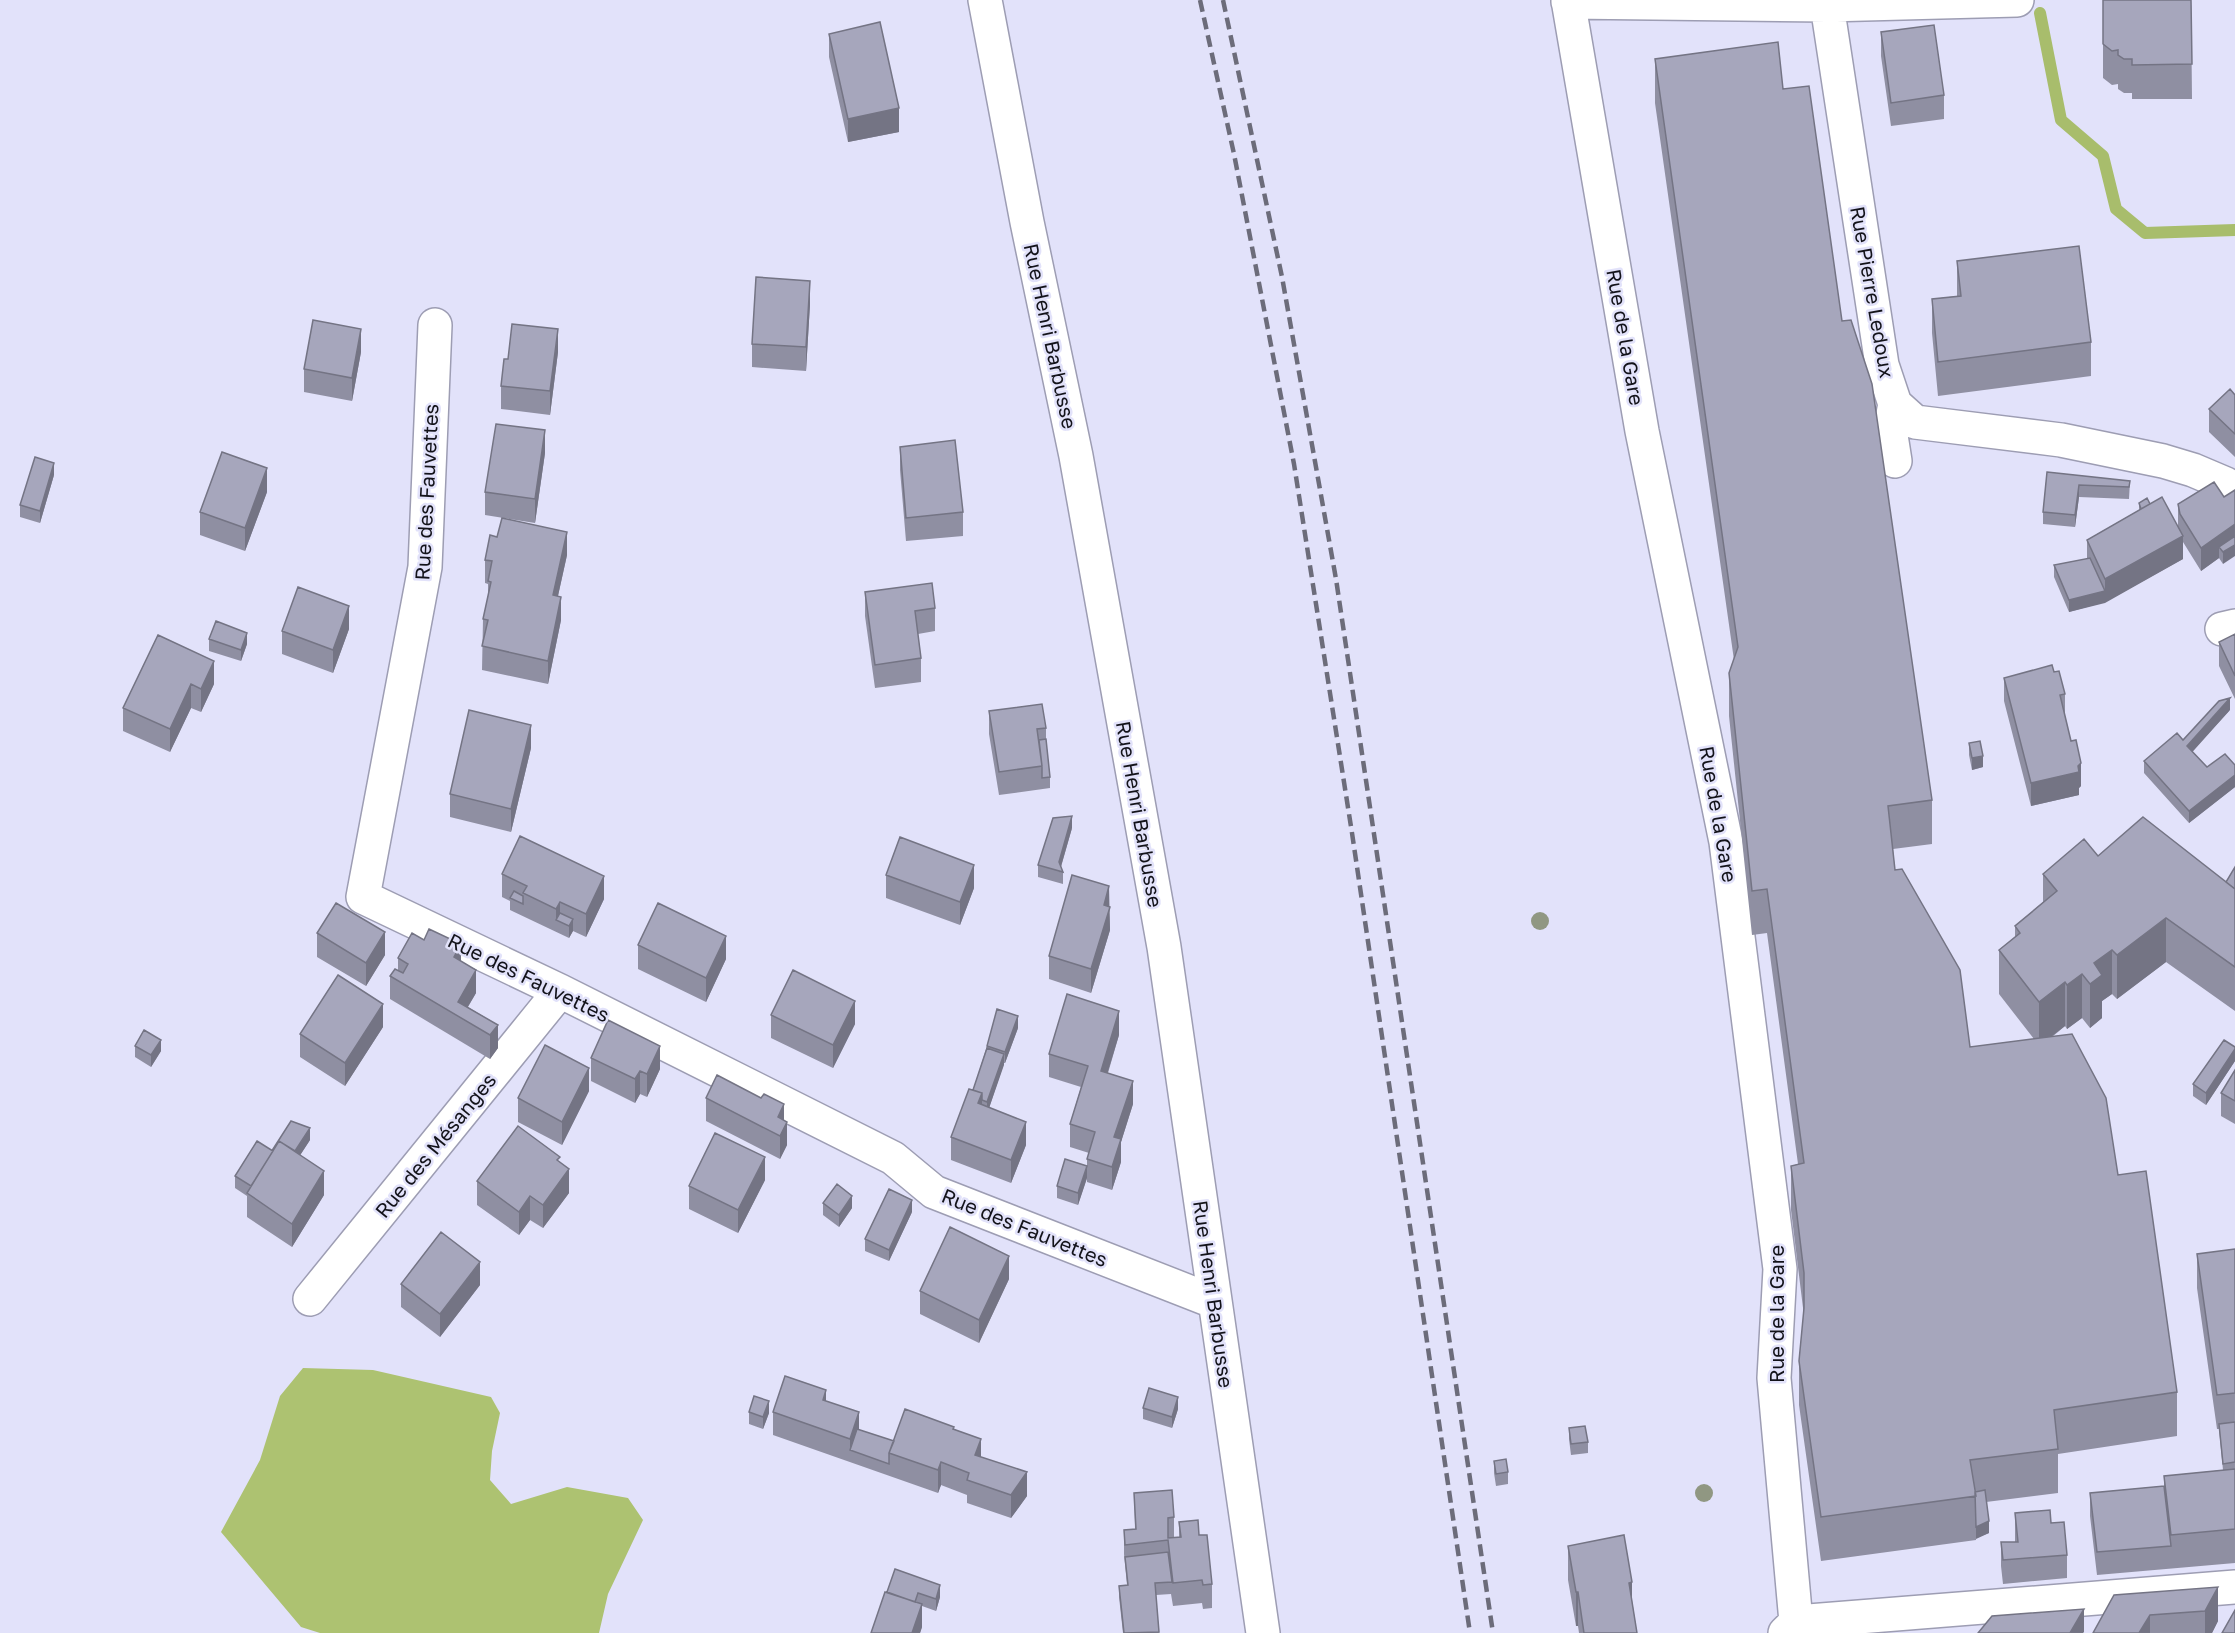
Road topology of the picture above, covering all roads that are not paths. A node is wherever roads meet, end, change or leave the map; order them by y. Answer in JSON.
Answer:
{"nodes":[{"id":1,"x":985,"y":0,"type":"edge"},
{"id":2,"x":2017,"y":0,"type":"edge"},
{"id":3,"x":1568,"y":1,"type":"edge"},
{"id":4,"x":1827,"y":5,"type":"junction"},
{"id":5,"x":435,"y":325,"type":"dead end"},
{"id":6,"x":1895,"y":404,"type":"junction"},
{"id":7,"x":1896,"y":460,"type":"dead end"},
{"id":8,"x":2235,"y":491,"type":"edge"},
{"id":9,"x":560,"y":991,"type":"junction"},
{"id":10,"x":310,"y":1299,"type":"dead end"},
{"id":11,"x":1215,"y":1302,"type":"junction"},
{"id":12,"x":2235,"y":1587,"type":"edge"},
{"id":13,"x":1955,"y":1621,"type":"edge"},
{"id":14,"x":1791,"y":1628,"type":"edge"},
{"id":15,"x":1263,"y":1633,"type":"edge"}],
"edges":[{"from":1,"to":11,"type":"street","name":"Rue Henri Barbusse"},
{"from":2,"to":4,"type":"street"},
{"from":3,"to":4,"type":"street"},
{"from":3,"to":14,"type":"street","name":"Rue de la Gare"},
{"from":4,"to":6,"type":"street","name":"Rue Pierre Ledoux"},
{"from":5,"to":9,"type":"street","name":"Rue des Fauvettes"},
{"from":6,"to":7,"type":"street"},
{"from":6,"to":8,"type":"street","name":"Rue Pierre Ledoux"},
{"from":9,"to":10,"type":"street","name":"Rue des Mésanges"},
{"from":9,"to":11,"type":"street","name":"Rue des Fauvettes"},
{"from":11,"to":15,"type":"street","name":"Rue Henri Barbusse"},
{"from":12,"to":13,"type":"street"},
{"from":13,"to":14,"type":"street"}]}
